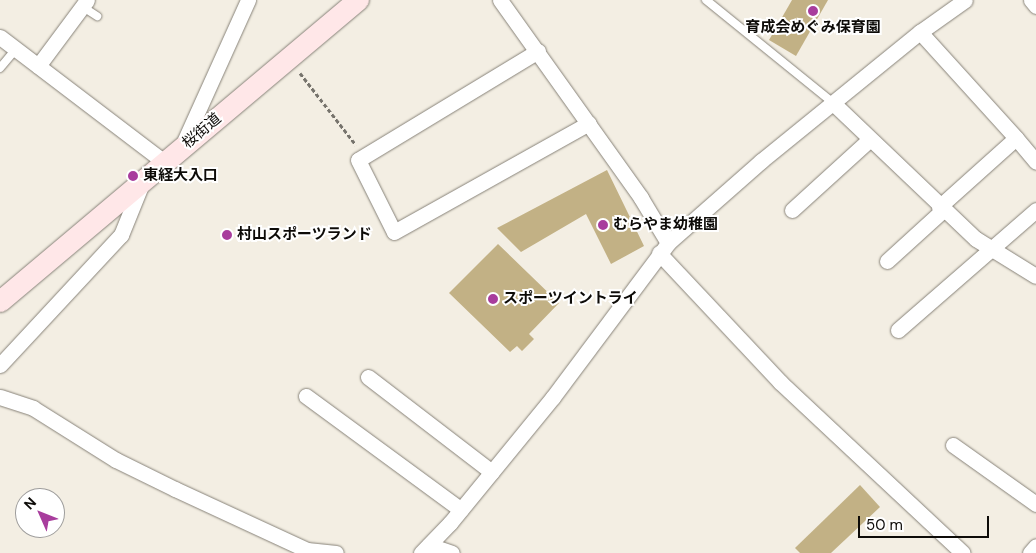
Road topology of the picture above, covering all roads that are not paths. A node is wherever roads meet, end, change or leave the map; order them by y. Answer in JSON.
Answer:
{"nodes":[{"id":1,"x":248,"y":0,"type":"edge"},
{"id":2,"x":358,"y":0,"type":"edge"},
{"id":3,"x":500,"y":0,"type":"edge"},
{"id":4,"x":706,"y":0,"type":"edge"},
{"id":5,"x":965,"y":0,"type":"edge"},
{"id":6,"x":1032,"y":0,"type":"edge"},
{"id":7,"x":85,"y":3,"type":"edge"},
{"id":8,"x":1036,"y":6,"type":"edge"},
{"id":9,"x":97,"y":16,"type":"dead end"},
{"id":10,"x":920,"y":32,"type":"junction"},
{"id":11,"x":0,"y":37,"type":"edge"},
{"id":12,"x":16,"y":49,"type":"junction"},
{"id":13,"x":538,"y":51,"type":"junction"},
{"id":14,"x":38,"y":66,"type":"junction"},
{"id":15,"x":0,"y":68,"type":"edge"},
{"id":16,"x":833,"y":103,"type":"junction"},
{"id":17,"x":589,"y":124,"type":"junction"},
{"id":18,"x":1016,"y":138,"type":"junction"},
{"id":19,"x":870,"y":139,"type":"junction"},
{"id":20,"x":181,"y":148,"type":"junction"},
{"id":21,"x":1034,"y":156,"type":"edge"},
{"id":22,"x":164,"y":162,"type":"junction"},
{"id":23,"x":143,"y":180,"type":"junction"},
{"id":24,"x":941,"y":208,"type":"junction"},
{"id":25,"x":792,"y":210,"type":"dead end"},
{"id":26,"x":1036,"y":210,"type":"edge"},
{"id":27,"x":663,"y":248,"type":"junction"},
{"id":28,"x":990,"y":250,"type":"junction"},
{"id":29,"x":888,"y":260,"type":"dead end"},
{"id":30,"x":1036,"y":276,"type":"edge"},
{"id":31,"x":0,"y":301,"type":"edge"},
{"id":32,"x":898,"y":330,"type":"dead end"},
{"id":33,"x":0,"y":365,"type":"edge"},
{"id":34,"x":368,"y":377,"type":"dead end"},
{"id":35,"x":306,"y":396,"type":"dead end"},
{"id":36,"x":0,"y":397,"type":"edge"},
{"id":37,"x":953,"y":445,"type":"dead end"},
{"id":38,"x":492,"y":472,"type":"junction"},
{"id":39,"x":1036,"y":504,"type":"edge"},
{"id":40,"x":461,"y":510,"type":"junction"},
{"id":41,"x":1036,"y":546,"type":"edge"},
{"id":42,"x":425,"y":549,"type":"edge"},
{"id":43,"x":336,"y":553,"type":"edge"},
{"id":44,"x":452,"y":553,"type":"edge"},
{"id":45,"x":962,"y":553,"type":"edge"},
{"id":46,"x":1030,"y":553,"type":"edge"}],
"edges":[{"from":1,"to":20,"type":"street"},
{"from":2,"to":20,"type":"street","name":"桜街道"},
{"from":3,"to":13,"type":"street"},
{"from":4,"to":16,"type":"lane"},
{"from":5,"to":10,"type":"street"},
{"from":6,"to":8,"type":"street"},
{"from":7,"to":9,"type":"lane"},
{"from":7,"to":14,"type":"street"},
{"from":10,"to":16,"type":"street"},
{"from":10,"to":18,"type":"street"},
{"from":11,"to":12,"type":"street"},
{"from":12,"to":14,"type":"street"},
{"from":12,"to":15,"type":"lane"},
{"from":13,"to":17,"type":"street"},
{"from":13,"to":17,"type":"street"},
{"from":14,"to":22,"type":"street"},
{"from":16,"to":19,"type":"street"},
{"from":16,"to":27,"type":"street"},
{"from":17,"to":27,"type":"street"},
{"from":18,"to":21,"type":"street"},
{"from":18,"to":24,"type":"street"},
{"from":19,"to":24,"type":"street"},
{"from":19,"to":25,"type":"street"},
{"from":20,"to":22,"type":"street","name":"桜街道"},
{"from":22,"to":23,"type":"street","name":"桜街道"},
{"from":23,"to":31,"type":"street","name":"桜街道"},
{"from":23,"to":33,"type":"street"},
{"from":24,"to":28,"type":"street"},
{"from":24,"to":29,"type":"street"},
{"from":26,"to":28,"type":"street"},
{"from":27,"to":38,"type":"street"},
{"from":27,"to":45,"type":"street"},
{"from":28,"to":30,"type":"street"},
{"from":28,"to":32,"type":"street"},
{"from":34,"to":38,"type":"street"},
{"from":35,"to":40,"type":"street"},
{"from":36,"to":43,"type":"street"},
{"from":37,"to":39,"type":"street"},
{"from":38,"to":40,"type":"street"},
{"from":40,"to":42,"type":"street"},
{"from":41,"to":46,"type":"street"},
{"from":42,"to":44,"type":"street"}]}
